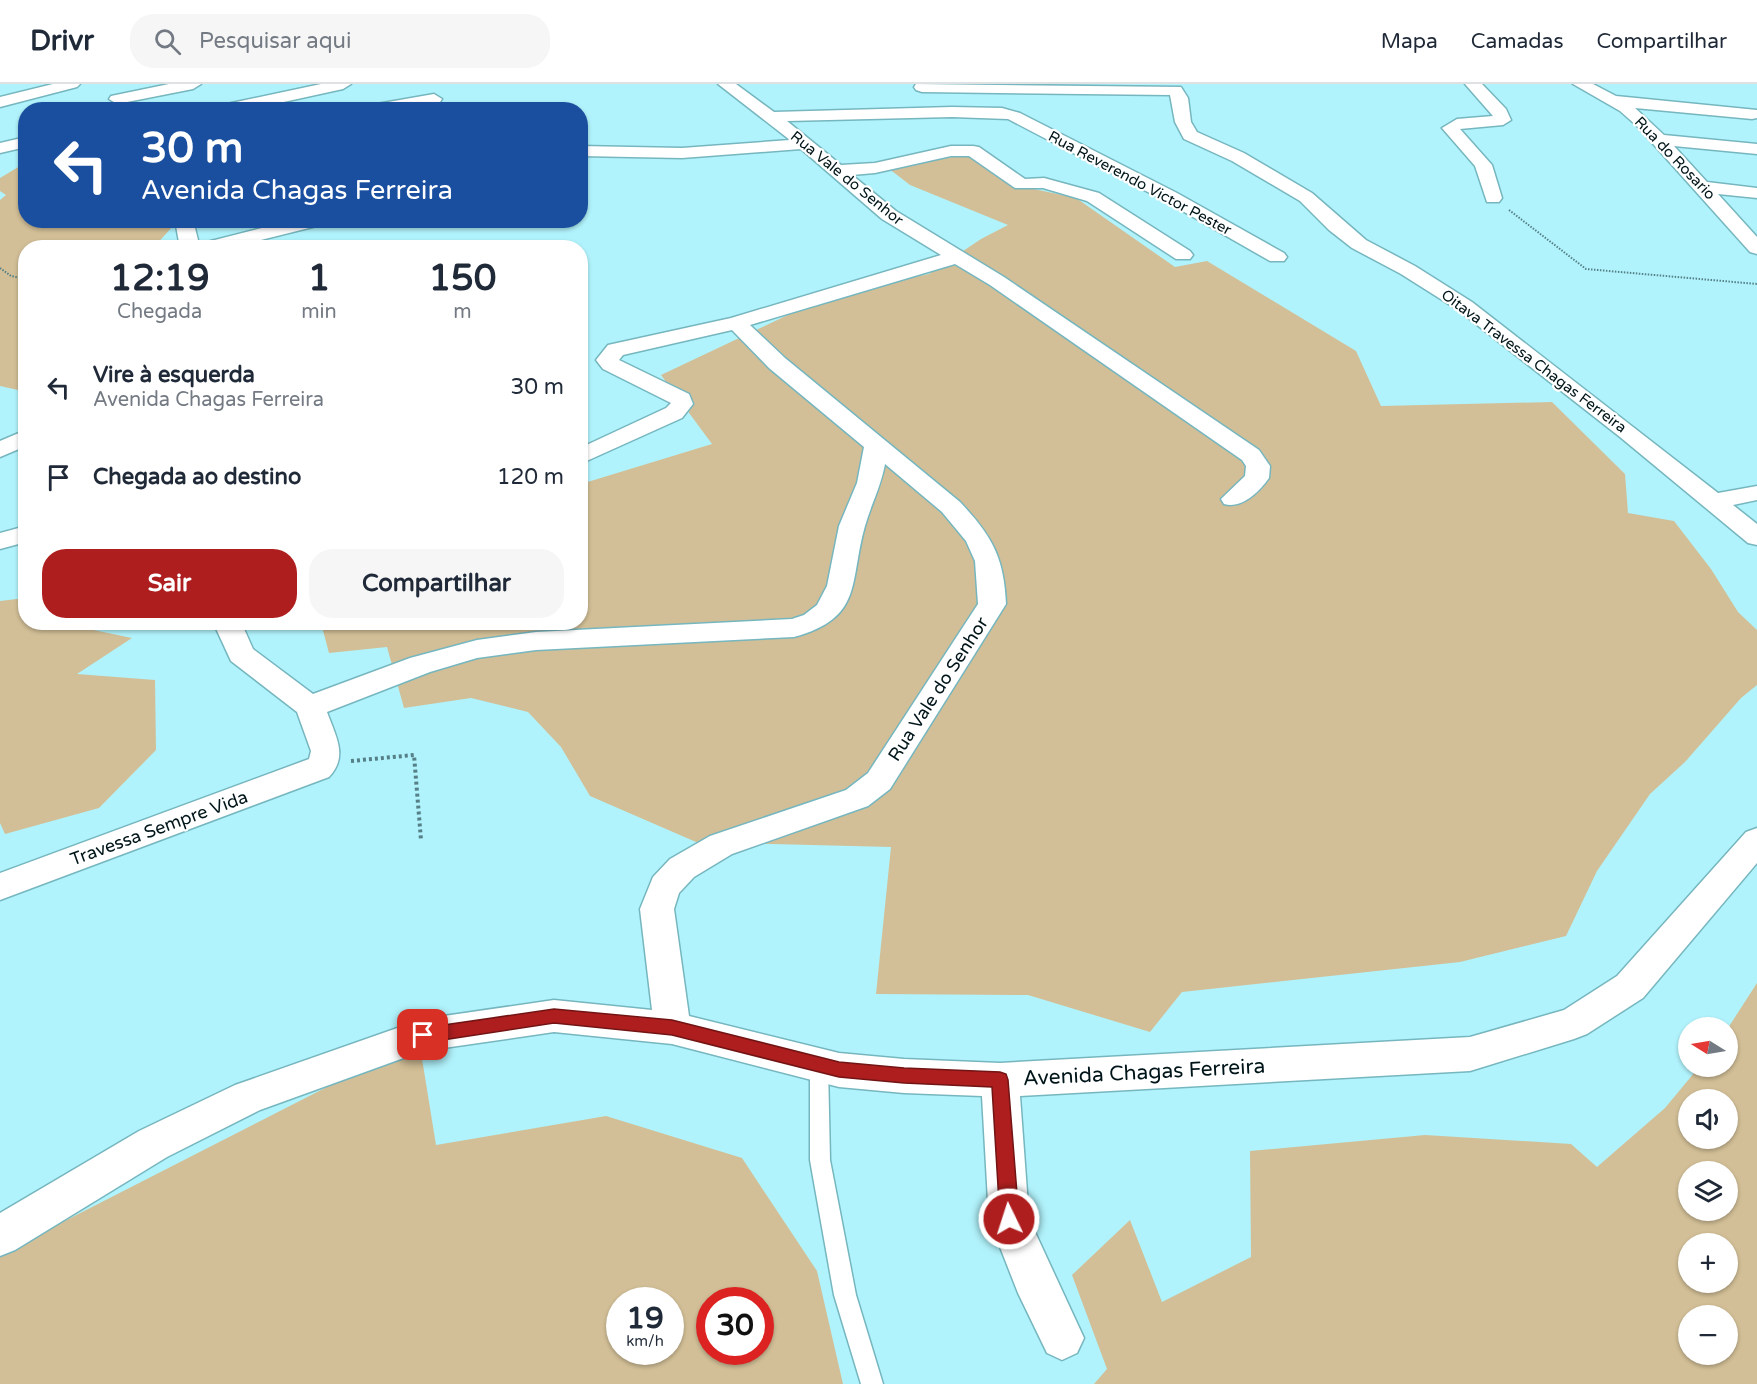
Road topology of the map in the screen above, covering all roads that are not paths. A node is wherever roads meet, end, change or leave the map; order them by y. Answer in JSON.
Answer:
{"nodes":[{"id":1,"x":6,"y":84,"type":"edge"},
{"id":2,"x":72,"y":84,"type":"edge"},
{"id":3,"x":107,"y":84,"type":"edge"},
{"id":4,"x":193,"y":84,"type":"edge"},
{"id":5,"x":343,"y":84,"type":"edge"},
{"id":6,"x":726,"y":84,"type":"edge"},
{"id":7,"x":1473,"y":84,"type":"edge"},
{"id":8,"x":1581,"y":84,"type":"edge"},
{"id":9,"x":922,"y":87,"type":"dead end"},
{"id":10,"x":991,"y":88,"type":"junction"},
{"id":11,"x":313,"y":90,"type":"junction"},
{"id":12,"x":20,"y":97,"type":"junction"},
{"id":13,"x":436,"y":98,"type":"edge"},
{"id":14,"x":1615,"y":101,"type":"junction"},
{"id":15,"x":0,"y":102,"type":"edge"},
{"id":16,"x":118,"y":102,"type":"edge"},
{"id":17,"x":126,"y":102,"type":"edge"},
{"id":18,"x":258,"y":102,"type":"edge"},
{"id":19,"x":324,"y":102,"type":"edge"},
{"id":20,"x":414,"y":102,"type":"edge"},
{"id":21,"x":998,"y":113,"type":"junction"},
{"id":22,"x":1752,"y":114,"type":"dead end"},
{"id":23,"x":770,"y":117,"type":"junction"},
{"id":24,"x":1658,"y":140,"type":"junction"},
{"id":25,"x":18,"y":144,"type":"edge"},
{"id":26,"x":804,"y":144,"type":"junction"},
{"id":27,"x":0,"y":148,"type":"edge"},
{"id":28,"x":1757,"y":149,"type":"edge"},
{"id":29,"x":588,"y":151,"type":"edge"},
{"id":30,"x":836,"y":171,"type":"junction"},
{"id":31,"x":1703,"y":188,"type":"junction"},
{"id":32,"x":1757,"y":194,"type":"edge"},
{"id":33,"x":1493,"y":198,"type":"road end"},
{"id":34,"x":285,"y":228,"type":"edge"},
{"id":35,"x":237,"y":240,"type":"edge"},
{"id":36,"x":1757,"y":248,"type":"edge"},
{"id":37,"x":1183,"y":255,"type":"dead end"},
{"id":38,"x":956,"y":257,"type":"junction"},
{"id":39,"x":1277,"y":258,"type":"dead end"},
{"id":40,"x":736,"y":323,"type":"junction"},
{"id":41,"x":18,"y":441,"type":"edge"},
{"id":42,"x":876,"y":447,"type":"junction"},
{"id":43,"x":0,"y":450,"type":"edge"},
{"id":44,"x":588,"y":453,"type":"edge"},
{"id":45,"x":1757,"y":493,"type":"edge"},
{"id":46,"x":1233,"y":500,"type":"dead end"},
{"id":47,"x":1712,"y":501,"type":"junction"},
{"id":48,"x":18,"y":536,"type":"edge"},
{"id":49,"x":1757,"y":537,"type":"edge"},
{"id":50,"x":0,"y":541,"type":"edge"},
{"id":51,"x":230,"y":630,"type":"edge"},
{"id":52,"x":310,"y":707,"type":"junction"},
{"id":53,"x":1757,"y":841,"type":"edge"},
{"id":54,"x":0,"y":887,"type":"edge"},
{"id":55,"x":672,"y":1028,"type":"junction"},
{"id":56,"x":819,"y":1065,"type":"junction"},
{"id":57,"x":1000,"y":1080,"type":"junction"},
{"id":58,"x":0,"y":1236,"type":"edge"},
{"id":59,"x":1062,"y":1338,"type":"dead end"},
{"id":60,"x":872,"y":1384,"type":"edge"}],
"edges":[{"from":1,"to":12,"type":"street"},
{"from":2,"to":12,"type":"street"},
{"from":3,"to":16,"type":"street"},
{"from":4,"to":17,"type":"street"},
{"from":5,"to":11,"type":"street"},
{"from":6,"to":23,"type":"street","name":"Rua Vale do Senhor"},
{"from":7,"to":33,"type":"street"},
{"from":8,"to":14,"type":"street","name":"Rua do Rosario"},
{"from":9,"to":10,"type":"street","name":"Oitava Travessa Chagas Ferreira"},
{"from":10,"to":21,"type":"street"},
{"from":10,"to":47,"type":"street","name":"Oitava Travessa Chagas Ferreira"},
{"from":11,"to":18,"type":"street"},
{"from":11,"to":19,"type":"street"},
{"from":12,"to":15,"type":"street"},
{"from":13,"to":20,"type":"street"},
{"from":14,"to":22,"type":"street"},
{"from":14,"to":24,"type":"street","name":"Rua do Rosario"},
{"from":21,"to":23,"type":"street"},
{"from":21,"to":39,"type":"street","name":"Rua Reverendo Victor Pester"},
{"from":23,"to":26,"type":"street","name":"Rua Vale do Senhor"},
{"from":24,"to":28,"type":"street"},
{"from":24,"to":31,"type":"street","name":"Rua do Rosario"},
{"from":25,"to":27,"type":"street"},
{"from":26,"to":29,"type":"street"},
{"from":26,"to":30,"type":"street","name":"Rua Vale do Senhor"},
{"from":30,"to":37,"type":"street"},
{"from":30,"to":38,"type":"street","name":"Rua Vale do Senhor"},
{"from":31,"to":32,"type":"street"},
{"from":31,"to":36,"type":"street","name":"Rua do Rosario"},
{"from":34,"to":35,"type":"street"},
{"from":38,"to":40,"type":"street"},
{"from":38,"to":46,"type":"street","name":"Rua Vale do Senhor"},
{"from":40,"to":42,"type":"street","name":"Rua Vale do Senhor"},
{"from":40,"to":44,"type":"street"},
{"from":41,"to":43,"type":"street"},
{"from":42,"to":52,"type":"street"},
{"from":42,"to":55,"type":"street","name":"Rua Vale do Senhor"},
{"from":45,"to":47,"type":"street"},
{"from":47,"to":49,"type":"street","name":"Oitava Travessa Chagas Ferreira"},
{"from":48,"to":50,"type":"street"},
{"from":51,"to":52,"type":"street"},
{"from":52,"to":54,"type":"street","name":"Travessa Sempre Vida"},
{"from":53,"to":57,"type":"street","name":"Avenida Chagas Ferreira"},
{"from":55,"to":56,"type":"street","name":"Avenida Chagas Ferreira"},
{"from":55,"to":58,"type":"street","name":"Avenida Chagas Ferreira"},
{"from":56,"to":57,"type":"street","name":"Avenida Chagas Ferreira"},
{"from":56,"to":60,"type":"lane"},
{"from":57,"to":59,"type":"street"}]}
